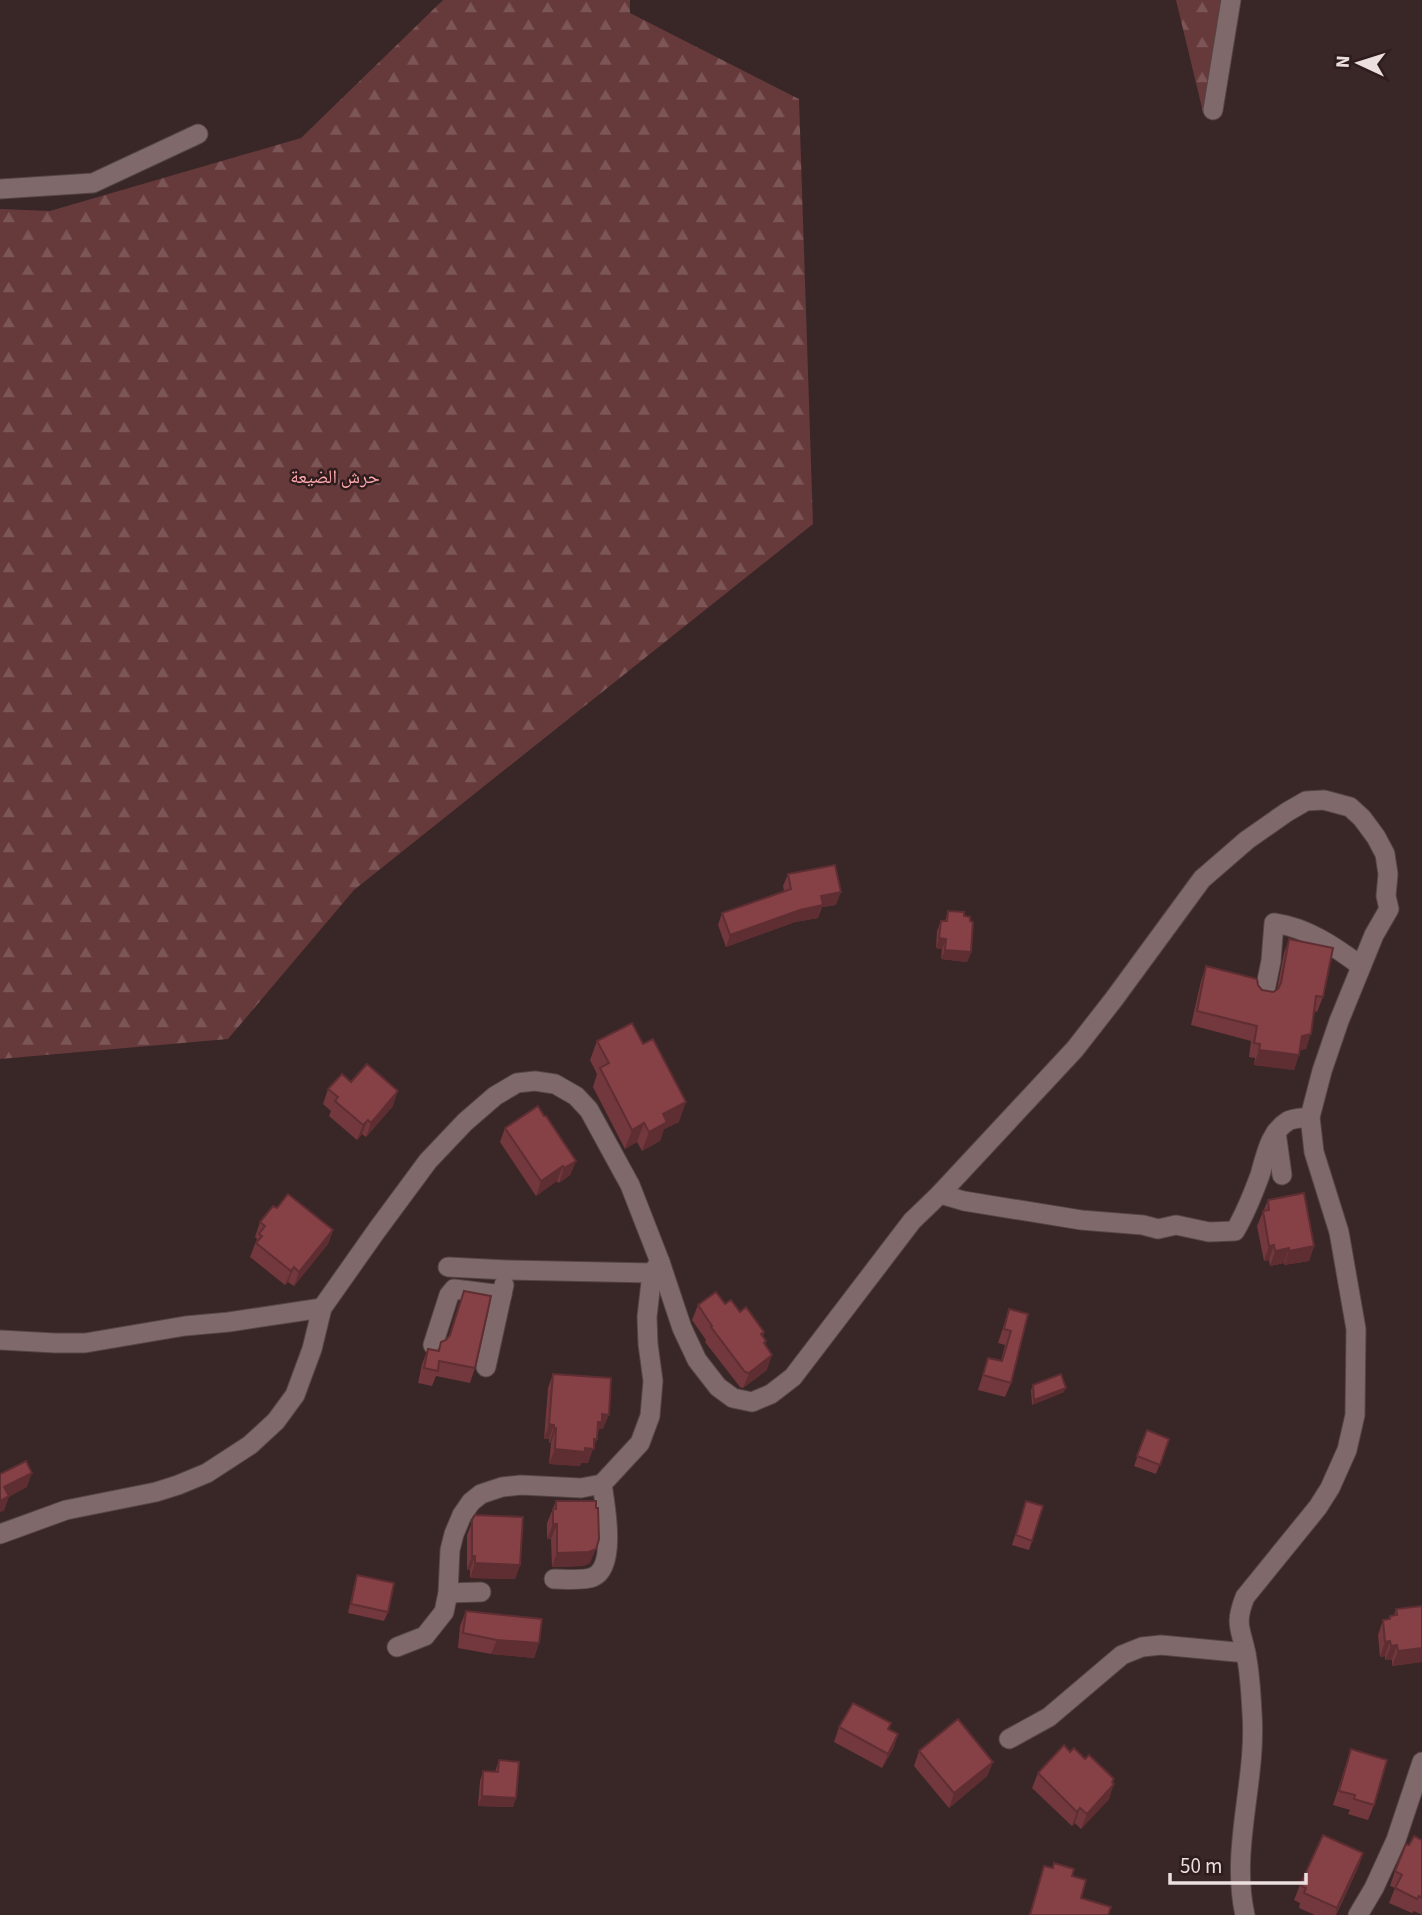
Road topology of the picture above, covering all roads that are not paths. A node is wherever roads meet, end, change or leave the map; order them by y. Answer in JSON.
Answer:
{"nodes":[{"id":1,"x":1231,"y":0,"type":"edge"},
{"id":2,"x":1213,"y":110,"type":"dead end"},
{"id":3,"x":198,"y":134,"type":"dead end"},
{"id":4,"x":0,"y":189,"type":"edge"},
{"id":5,"x":1361,"y":966,"type":"junction"},
{"id":6,"x":1264,"y":995,"type":"edge"},
{"id":7,"x":1310,"y":1117,"type":"junction"},
{"id":8,"x":1276,"y":1132,"type":"junction"},
{"id":9,"x":1282,"y":1175,"type":"dead end"},
{"id":10,"x":940,"y":1194,"type":"junction"},
{"id":11,"x":448,"y":1267,"type":"dead end"},
{"id":12,"x":656,"y":1267,"type":"junction"},
{"id":13,"x":507,"y":1270,"type":"junction"},
{"id":14,"x":502,"y":1296,"type":"junction"},
{"id":15,"x":322,"y":1308,"type":"junction"},
{"id":16,"x":0,"y":1340,"type":"edge"},
{"id":17,"x":433,"y":1345,"type":"dead end"},
{"id":18,"x":486,"y":1367,"type":"dead end"},
{"id":19,"x":602,"y":1484,"type":"junction"},
{"id":20,"x":0,"y":1534,"type":"edge"},
{"id":21,"x":554,"y":1579,"type":"dead end"},
{"id":22,"x":481,"y":1592,"type":"dead end"},
{"id":23,"x":448,"y":1593,"type":"junction"},
{"id":24,"x":397,"y":1647,"type":"dead end"},
{"id":25,"x":1246,"y":1653,"type":"junction"},
{"id":26,"x":1009,"y":1739,"type":"dead end"},
{"id":27,"x":1422,"y":1762,"type":"edge"},
{"id":28,"x":1245,"y":1915,"type":"edge"},
{"id":29,"x":1358,"y":1915,"type":"edge"}],
"edges":[{"from":1,"to":2,"type":"street"},
{"from":3,"to":4,"type":"street"},
{"from":5,"to":6,"type":"street"},
{"from":5,"to":7,"type":"street"},
{"from":5,"to":10,"type":"street"},
{"from":7,"to":8,"type":"street"},
{"from":7,"to":25,"type":"street"},
{"from":8,"to":9,"type":"street"},
{"from":8,"to":10,"type":"street"},
{"from":10,"to":12,"type":"street"},
{"from":11,"to":13,"type":"street"},
{"from":12,"to":13,"type":"street"},
{"from":12,"to":15,"type":"street"},
{"from":12,"to":19,"type":"street"},
{"from":13,"to":14,"type":"street"},
{"from":14,"to":17,"type":"street"},
{"from":14,"to":18,"type":"street"},
{"from":15,"to":16,"type":"street"},
{"from":15,"to":20,"type":"street"},
{"from":19,"to":21,"type":"street"},
{"from":19,"to":23,"type":"street"},
{"from":22,"to":23,"type":"street"},
{"from":23,"to":24,"type":"street"},
{"from":25,"to":26,"type":"street"},
{"from":25,"to":28,"type":"street"},
{"from":27,"to":29,"type":"street"}]}
